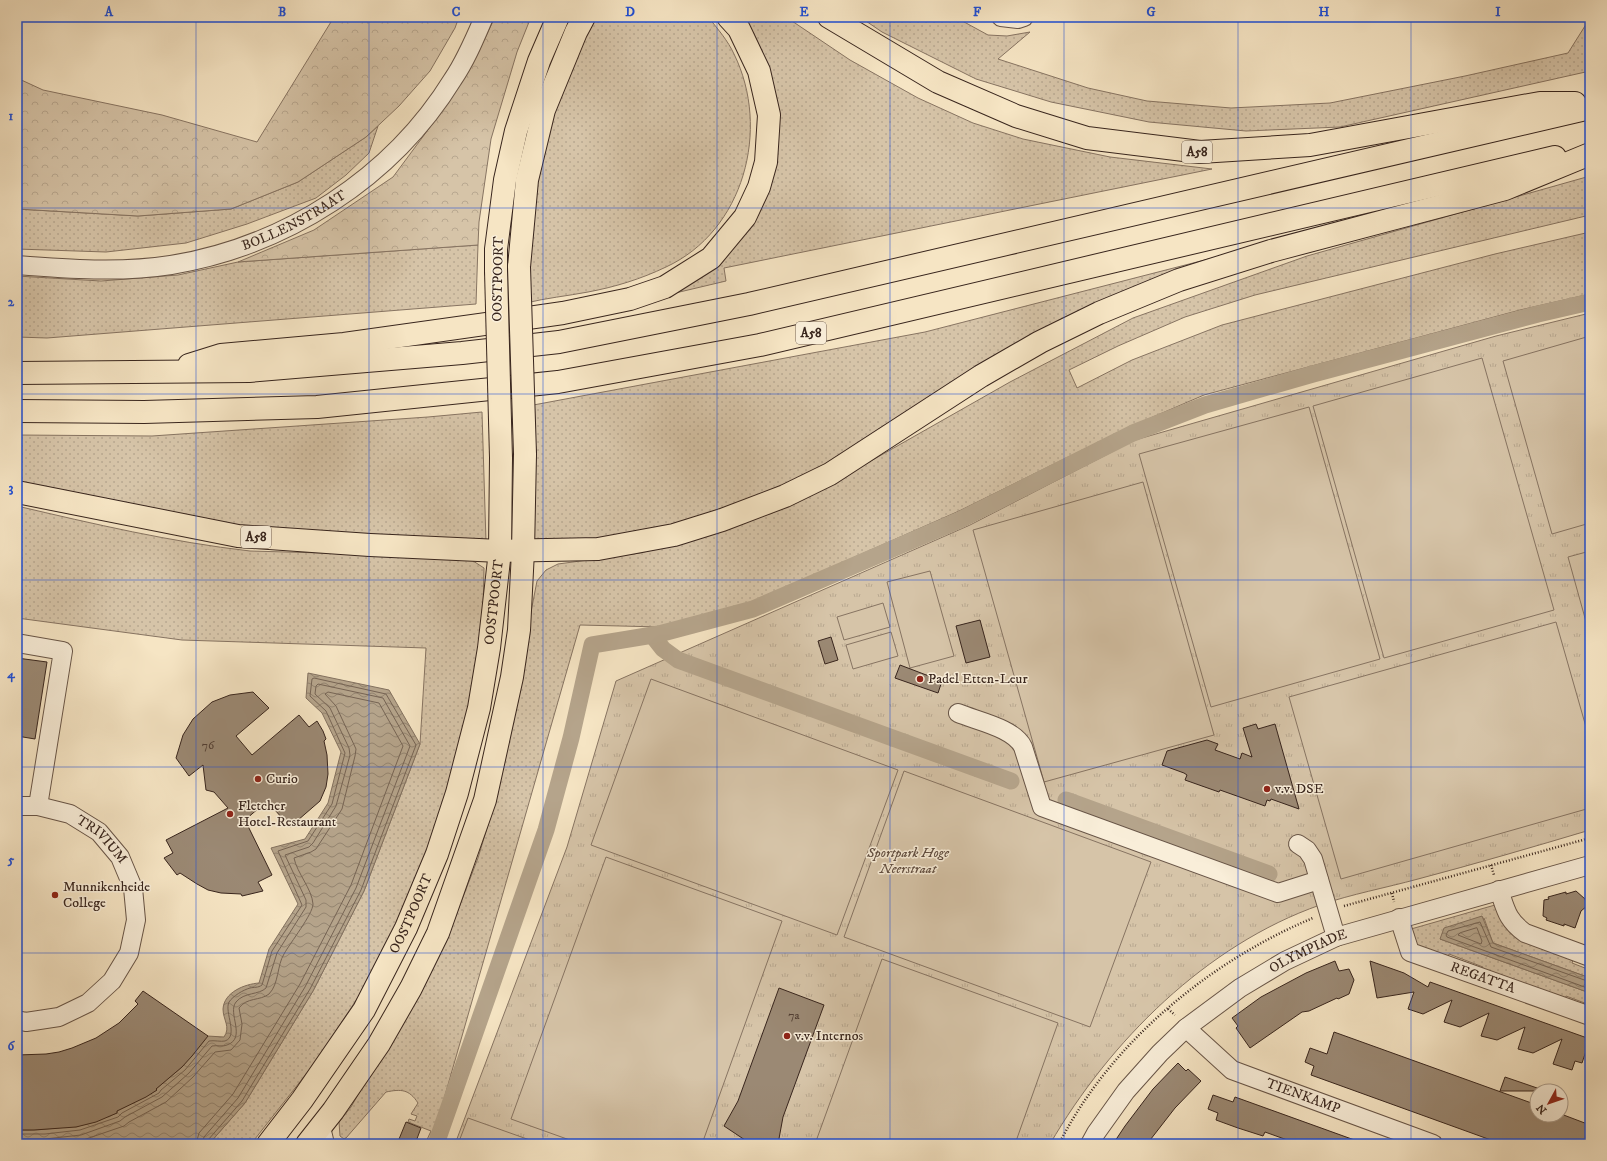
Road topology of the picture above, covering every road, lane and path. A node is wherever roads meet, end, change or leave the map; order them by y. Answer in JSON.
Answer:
{"nodes":[{"id":1,"x":484,"y":17,"type":"edge"},
{"id":2,"x":558,"y":17,"type":"edge"},
{"id":3,"x":584,"y":17,"type":"edge"},
{"id":4,"x":728,"y":17,"type":"edge"},
{"id":5,"x":829,"y":17,"type":"edge"},
{"id":6,"x":1001,"y":17,"type":"edge"},
{"id":7,"x":1024,"y":17,"type":"edge"},
{"id":8,"x":1590,"y":103,"type":"edge"},
{"id":9,"x":1590,"y":108,"type":"edge"},
{"id":10,"x":1590,"y":149,"type":"edge"},
{"id":11,"x":1590,"y":154,"type":"edge"},
{"id":12,"x":17,"y":265,"type":"edge"},
{"id":13,"x":166,"y":372,"type":"junction"},
{"id":14,"x":17,"y":373,"type":"edge"},
{"id":15,"x":17,"y":411,"type":"edge"},
{"id":16,"x":17,"y":492,"type":"edge"},
{"id":17,"x":500,"y":551,"type":"junction"},
{"id":18,"x":523,"y":551,"type":"junction"},
{"id":19,"x":17,"y":644,"type":"edge"},
{"id":20,"x":958,"y":713,"type":"dead end"},
{"id":21,"x":17,"y":806,"type":"edge"},
{"id":22,"x":38,"y":806,"type":"junction"},
{"id":23,"x":1298,"y":844,"type":"dead end"},
{"id":24,"x":1590,"y":864,"type":"edge"},
{"id":25,"x":1319,"y":880,"type":"junction"},
{"id":26,"x":1499,"y":890,"type":"junction"},
{"id":27,"x":1399,"y":918,"type":"junction"},
{"id":28,"x":1336,"y":937,"type":"junction"},
{"id":29,"x":1590,"y":957,"type":"edge"},
{"id":30,"x":1590,"y":1016,"type":"edge"},
{"id":31,"x":17,"y":1020,"type":"edge"},
{"id":32,"x":1186,"y":1028,"type":"junction"},
{"id":33,"x":316,"y":1139,"type":"edge"},
{"id":34,"x":268,"y":1144,"type":"edge"},
{"id":35,"x":1090,"y":1144,"type":"edge"},
{"id":36,"x":1433,"y":1144,"type":"edge"}],
"edges":[{"from":1,"to":12,"type":"street","name":"BOLLENSTRAAT"},
{"from":2,"to":17,"type":"main road","name":"OOSTPOORT","bridge":true},
{"from":3,"to":18,"type":"main road","name":"OOSTPOORT","bridge":true},
{"from":4,"to":13,"type":"main road"},
{"from":5,"to":8,"type":"main road","number":"A58"},
{"from":6,"to":7,"type":"street"},
{"from":9,"to":13,"type":"main road"},
{"from":10,"to":15,"type":"main road","number":"A58"},
{"from":11,"to":18,"type":"main road"},
{"from":13,"to":14,"type":"main road"},
{"from":16,"to":17,"type":"main road","number":"A58"},
{"from":17,"to":18,"type":"main road"},
{"from":17,"to":34,"type":"main road","name":"OOSTPOORT"},
{"from":18,"to":33,"type":"main road","name":"OOSTPOORT"},
{"from":19,"to":22,"type":"street"},
{"from":20,"to":25,"type":"street"},
{"from":21,"to":22,"type":"street","name":"TRIVIUM"},
{"from":22,"to":31,"type":"street","name":"TRIVIUM"},
{"from":23,"to":25,"type":"street"},
{"from":24,"to":26,"type":"street","name":"OLYMPIADE"},
{"from":25,"to":28,"type":"street"},
{"from":26,"to":27,"type":"street","name":"OLYMPIADE"},
{"from":26,"to":29,"type":"street"},
{"from":27,"to":28,"type":"street","name":"OLYMPIADE"},
{"from":27,"to":30,"type":"street","name":"REGATTA"},
{"from":28,"to":32,"type":"street","name":"OLYMPIADE"},
{"from":32,"to":35,"type":"street","name":"OLYMPIADE"},
{"from":32,"to":36,"type":"street","name":"TIENKAMP"}]}
